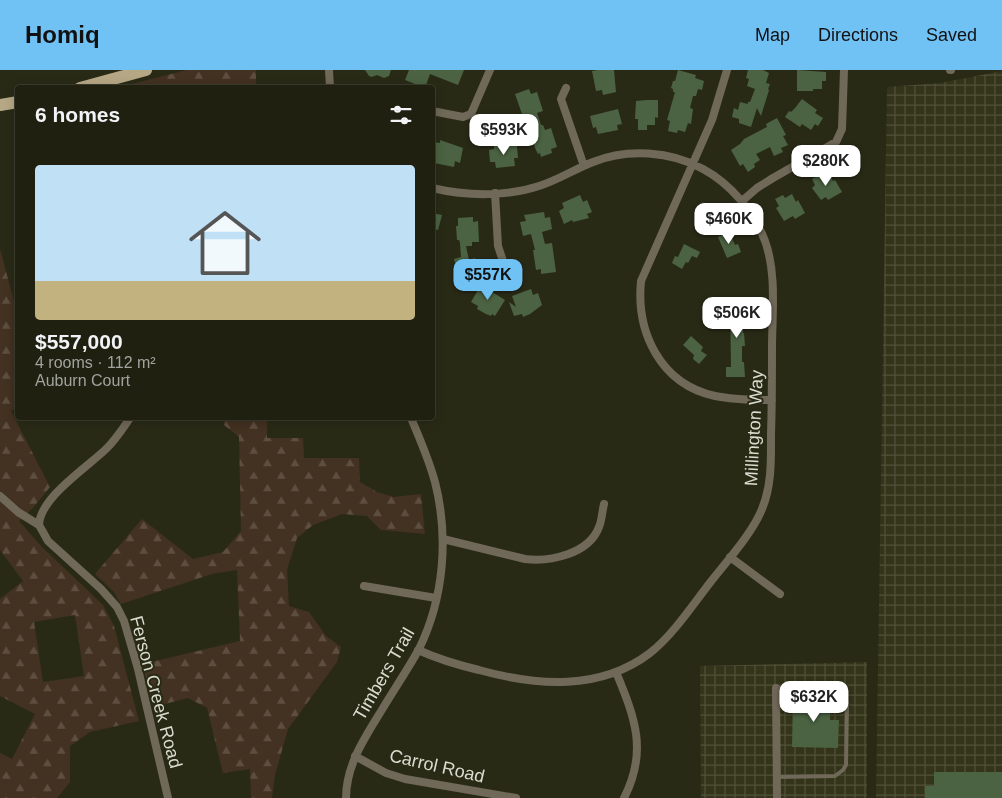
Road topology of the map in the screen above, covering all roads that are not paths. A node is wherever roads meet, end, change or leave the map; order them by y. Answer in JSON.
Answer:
{"nodes":[{"id":1,"x":146,"y":70,"type":"edge"},
{"id":2,"x":329,"y":70,"type":"edge"},
{"id":3,"x":490,"y":70,"type":"edge"},
{"id":4,"x":727,"y":70,"type":"edge"},
{"id":5,"x":844,"y":70,"type":"edge"},
{"id":6,"x":106,"y":85,"type":"edge"},
{"id":7,"x":330,"y":85,"type":"edge"},
{"id":8,"x":566,"y":88,"type":"dead end"},
{"id":9,"x":15,"y":102,"type":"edge"},
{"id":10,"x":0,"y":105,"type":"edge"},
{"id":11,"x":435,"y":112,"type":"edge"},
{"id":12,"x":693,"y":165,"type":"junction"},
{"id":13,"x":584,"y":166,"type":"junction"},
{"id":14,"x":435,"y":188,"type":"edge"},
{"id":15,"x":494,"y":193,"type":"junction"},
{"id":16,"x":742,"y":201,"type":"junction"},
{"id":17,"x":505,"y":267,"type":"dead end"},
{"id":18,"x":772,"y":400,"type":"junction"},
{"id":19,"x":128,"y":420,"type":"edge"},
{"id":20,"x":412,"y":420,"type":"edge"},
{"id":21,"x":0,"y":496,"type":"edge"},
{"id":22,"x":604,"y":504,"type":"dead end"},
{"id":23,"x":39,"y":525,"type":"junction"},
{"id":24,"x":443,"y":538,"type":"junction"},
{"id":25,"x":730,"y":557,"type":"junction"},
{"id":26,"x":364,"y":586,"type":"dead end"},
{"id":27,"x":780,"y":594,"type":"dead end"},
{"id":28,"x":436,"y":598,"type":"junction"},
{"id":29,"x":418,"y":650,"type":"junction"},
{"id":30,"x":616,"y":672,"type":"junction"},
{"id":31,"x":776,"y":688,"type":"joint"},
{"id":32,"x":355,"y":756,"type":"junction"},
{"id":33,"x":776,"y":777,"type":"junction"},
{"id":34,"x":168,"y":798,"type":"edge"},
{"id":35,"x":346,"y":798,"type":"edge"},
{"id":36,"x":516,"y":798,"type":"edge"},
{"id":37,"x":624,"y":798,"type":"edge"},
{"id":38,"x":777,"y":798,"type":"edge"}],
"edges":[{"from":1,"to":6,"type":"main road"},
{"from":2,"to":7,"type":"street"},
{"from":3,"to":11,"type":"street"},
{"from":4,"to":12,"type":"street"},
{"from":5,"to":16,"type":"street"},
{"from":8,"to":13,"type":"street"},
{"from":9,"to":10,"type":"main road"},
{"from":12,"to":13,"type":"street","name":"Millington Way"},
{"from":12,"to":16,"type":"street","name":"Millington Way"},
{"from":12,"to":18,"type":"street"},
{"from":13,"to":15,"type":"street","name":"Millington Way"},
{"from":14,"to":15,"type":"street","name":"Millington Way"},
{"from":15,"to":17,"type":"street"},
{"from":16,"to":18,"type":"street","name":"Millington Way"},
{"from":18,"to":25,"type":"street","name":"Millington Way"},
{"from":19,"to":23,"type":"street"},
{"from":20,"to":24,"type":"street","name":"Timbers Trail"},
{"from":21,"to":23,"type":"street","name":"Ferson Creek Road"},
{"from":22,"to":24,"type":"street"},
{"from":23,"to":34,"type":"street","name":"Ferson Creek Road"},
{"from":24,"to":28,"type":"street","name":"Timbers Trail"},
{"from":25,"to":27,"type":"street"},
{"from":25,"to":30,"type":"street","name":"Millington Way"},
{"from":26,"to":28,"type":"street"},
{"from":28,"to":29,"type":"street","name":"Timbers Trail"},
{"from":29,"to":30,"type":"street","name":"Millington Way"},
{"from":29,"to":32,"type":"street","name":"Timbers Trail"},
{"from":30,"to":37,"type":"street"},
{"from":31,"to":33,"type":"street"},
{"from":31,"to":33,"type":"lane"},
{"from":32,"to":35,"type":"street","name":"Timbers Trail"},
{"from":32,"to":36,"type":"street","name":"Carrol Road"},
{"from":33,"to":38,"type":"street"}]}
